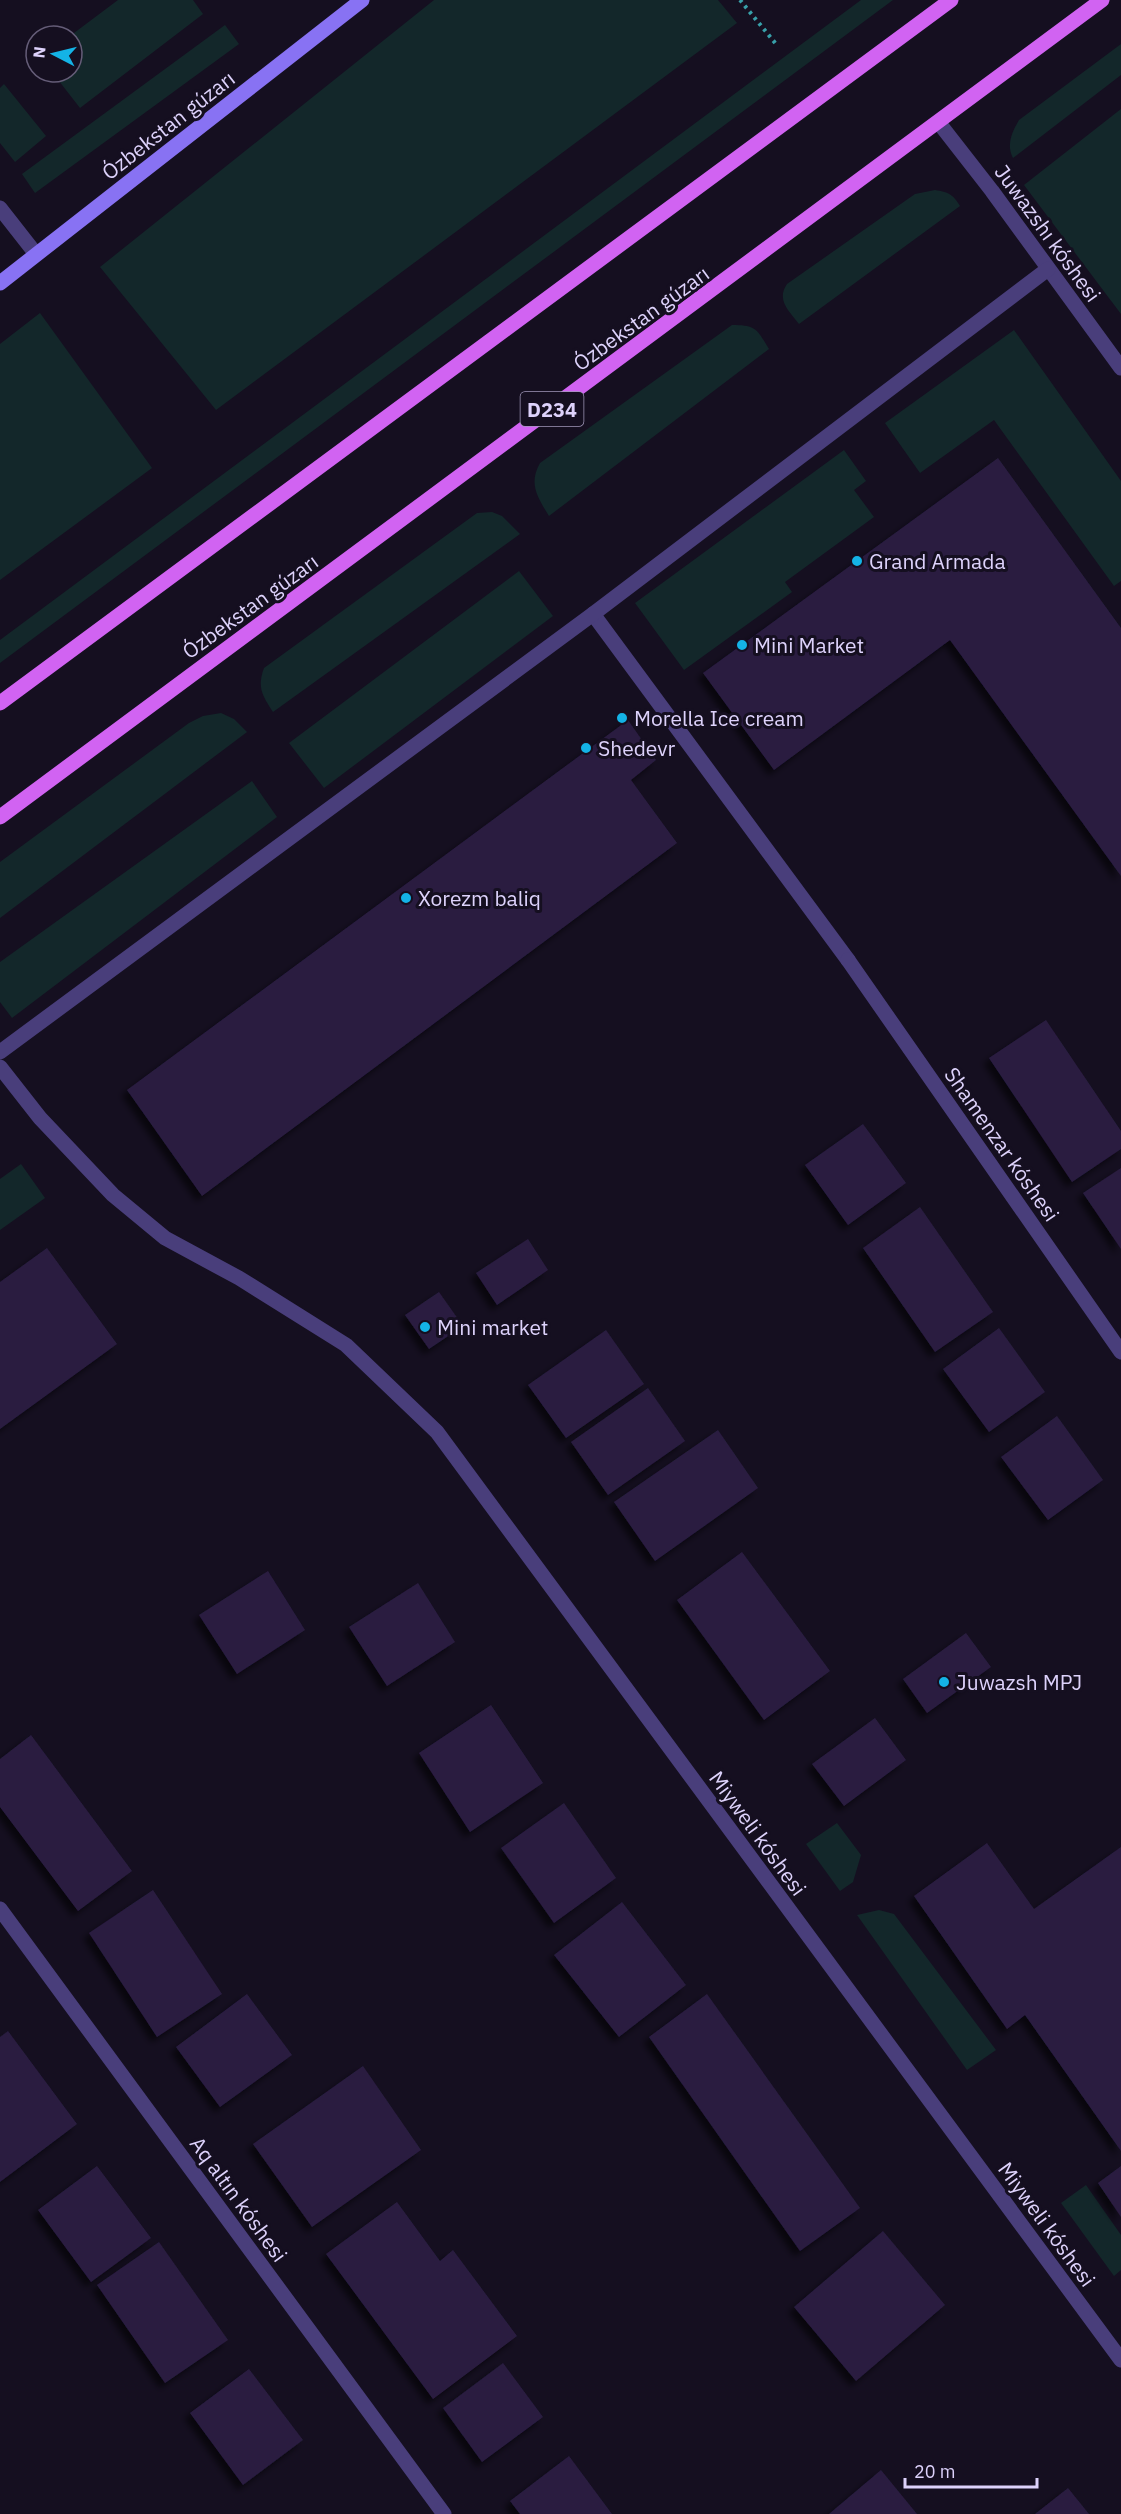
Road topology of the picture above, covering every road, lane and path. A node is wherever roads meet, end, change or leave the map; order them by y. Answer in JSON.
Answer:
{"nodes":[{"id":1,"x":362,"y":0,"type":"edge"},
{"id":2,"x":740,"y":0,"type":"edge"},
{"id":3,"x":951,"y":0,"type":"edge"},
{"id":4,"x":1102,"y":0,"type":"edge"},
{"id":5,"x":776,"y":44,"type":"dead end"},
{"id":6,"x":939,"y":123,"type":"junction"},
{"id":7,"x":0,"y":208,"type":"edge"},
{"id":8,"x":36,"y":254,"type":"junction"},
{"id":9,"x":1048,"y":269,"type":"junction"},
{"id":10,"x":0,"y":283,"type":"edge"},
{"id":11,"x":1121,"y":368,"type":"edge"},
{"id":12,"x":593,"y":614,"type":"junction"},
{"id":13,"x":0,"y":704,"type":"edge"},
{"id":14,"x":0,"y":817,"type":"edge"},
{"id":15,"x":0,"y":1052,"type":"edge"},
{"id":16,"x":0,"y":1066,"type":"edge"},
{"id":17,"x":1121,"y":1352,"type":"edge"},
{"id":18,"x":0,"y":1909,"type":"edge"},
{"id":19,"x":1121,"y":2360,"type":"edge"},
{"id":20,"x":444,"y":2514,"type":"edge"}],
"edges":[{"from":1,"to":8,"type":"street","name":"Ózbekstan gúzarı"},
{"from":2,"to":5,"type":"path"},
{"from":3,"to":13,"type":"main road"},
{"from":4,"to":6,"type":"main road","name":"Ózbekstan gúzarı","number":"D234"},
{"from":6,"to":9,"type":"street","name":"Juwazshı kóshesi"},
{"from":6,"to":14,"type":"main road","name":"Ózbekstan gúzarı","number":"D234"},
{"from":7,"to":8,"type":"street"},
{"from":8,"to":10,"type":"street","name":"Ózbekstan gúzarı"},
{"from":9,"to":11,"type":"street","name":"Juwazshı kóshesi"},
{"from":9,"to":12,"type":"street"},
{"from":12,"to":15,"type":"street"},
{"from":12,"to":17,"type":"street","name":"Shamenzar kóshesi"},
{"from":16,"to":19,"type":"street","name":"Miyweli kóshesi"},
{"from":18,"to":20,"type":"street","name":"Aq altın kóshesi"}]}
